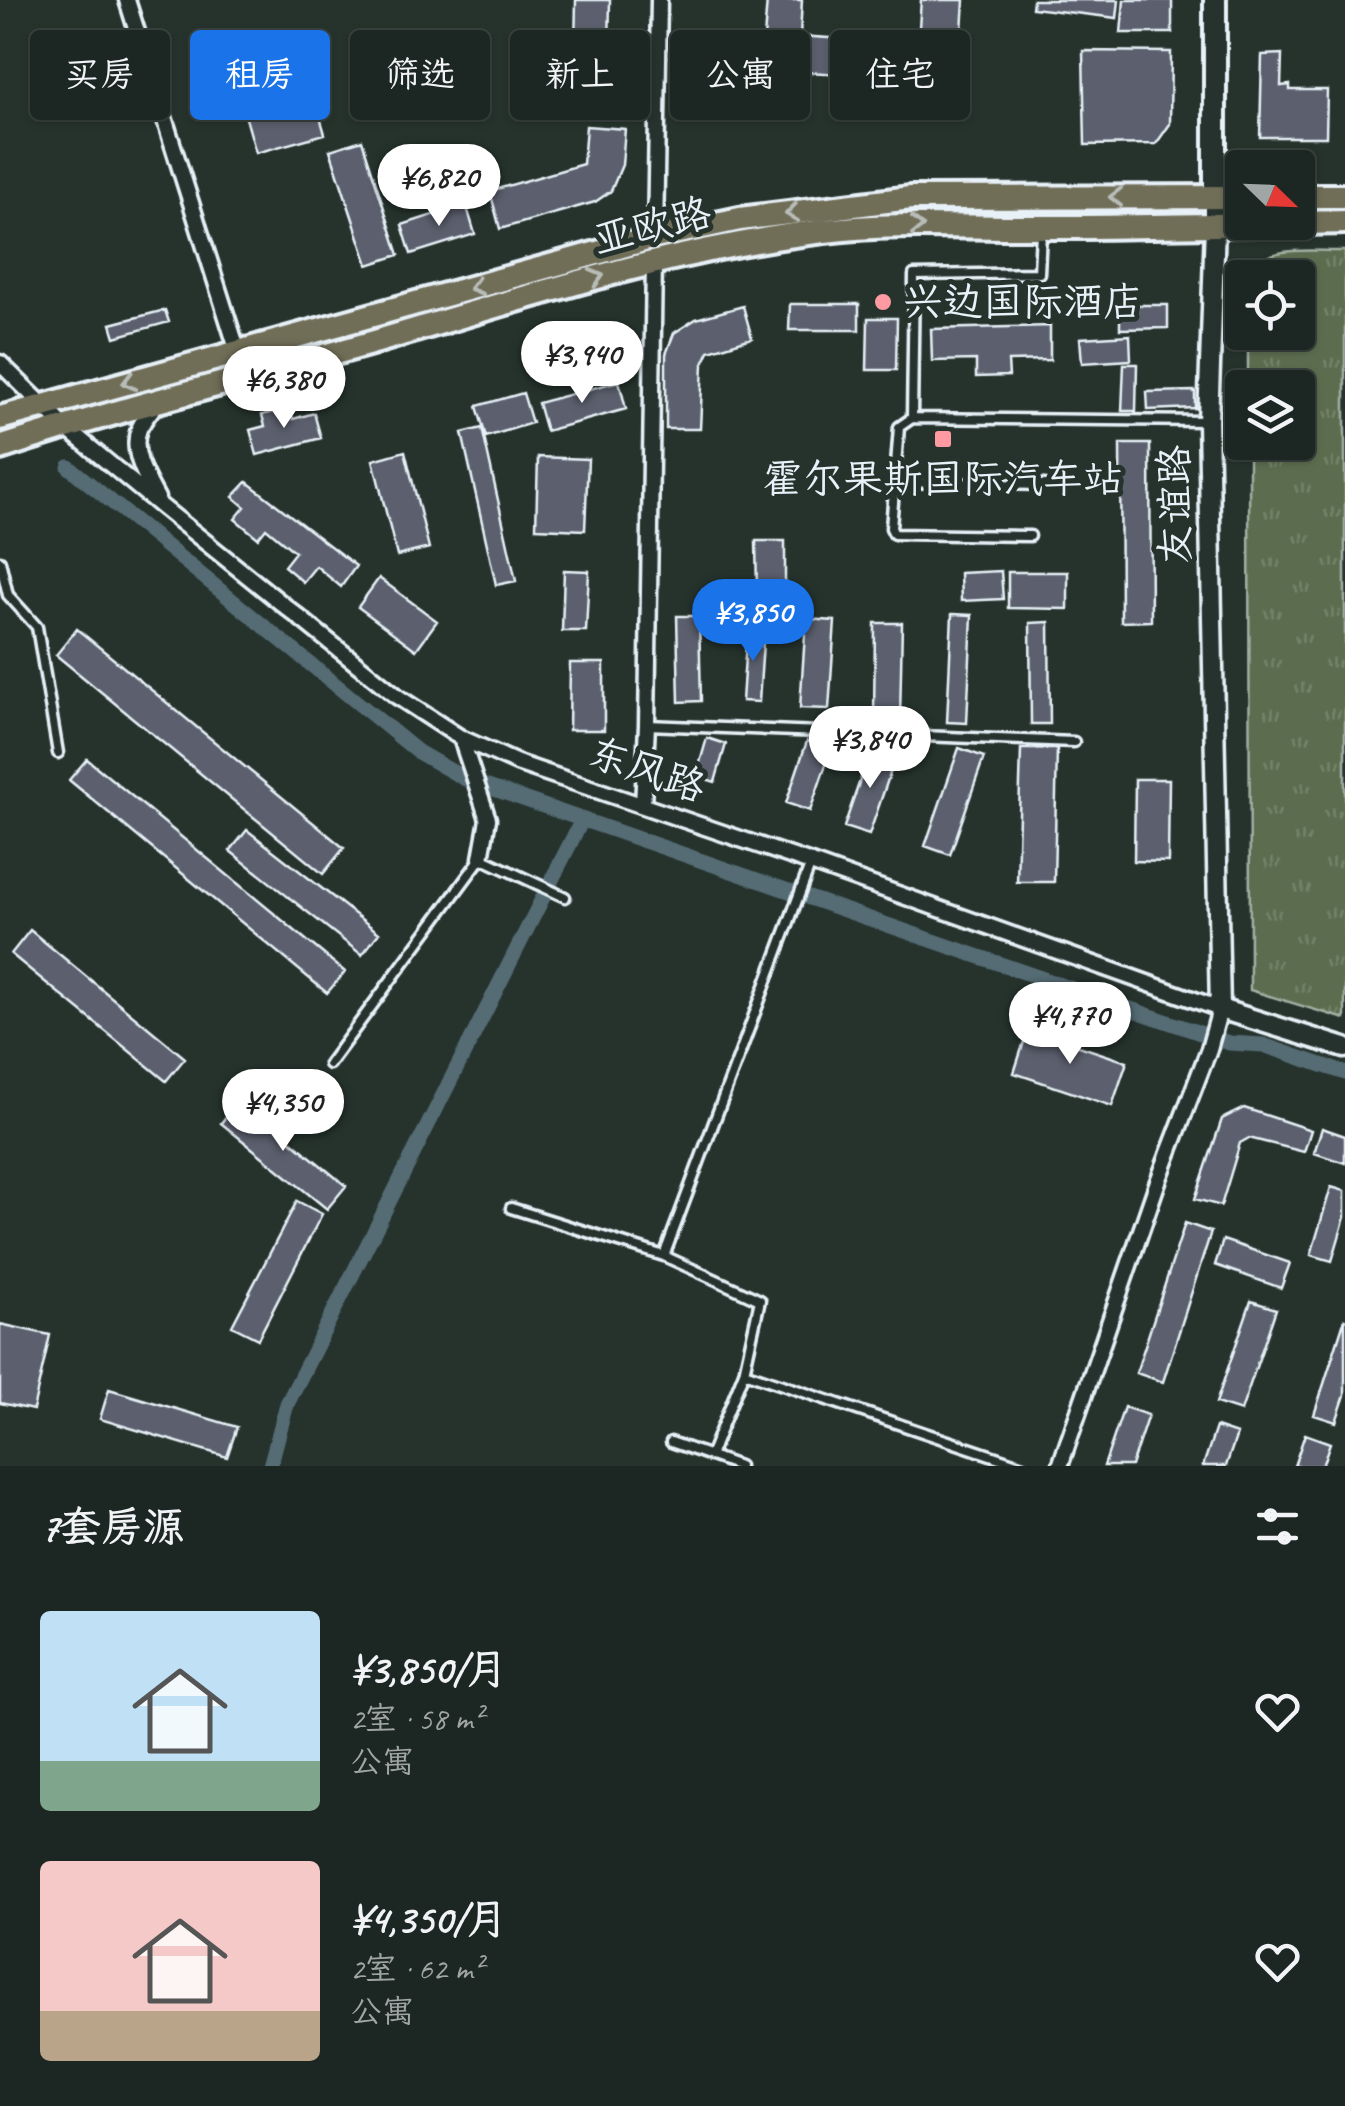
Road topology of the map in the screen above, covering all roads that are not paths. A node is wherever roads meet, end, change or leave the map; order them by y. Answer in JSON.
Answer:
{"nodes":[{"id":1,"x":128,"y":0,"type":"edge"},
{"id":2,"x":658,"y":0,"type":"edge"},
{"id":3,"x":1215,"y":0,"type":"edge"},
{"id":4,"x":1315,"y":196,"type":"edge"},
{"id":5,"x":1345,"y":196,"type":"edge"},
{"id":6,"x":1214,"y":198,"type":"junction"},
{"id":7,"x":1225,"y":198,"type":"edge"},
{"id":8,"x":1345,"y":222,"type":"edge"},
{"id":9,"x":1215,"y":225,"type":"junction"},
{"id":10,"x":1041,"y":227,"type":"junction"},
{"id":11,"x":654,"y":249,"type":"junction"},
{"id":12,"x":238,"y":352,"type":"junction"},
{"id":13,"x":0,"y":362,"type":"edge"},
{"id":14,"x":244,"y":379,"type":"junction"},
{"id":15,"x":157,"y":402,"type":"junction"},
{"id":16,"x":44,"y":406,"type":"junction"},
{"id":17,"x":0,"y":418,"type":"edge"},
{"id":18,"x":912,"y":418,"type":"junction"},
{"id":19,"x":1208,"y":421,"type":"junction"},
{"id":20,"x":65,"y":426,"type":"junction"},
{"id":21,"x":0,"y":448,"type":"edge"},
{"id":22,"x":894,"y":482,"type":"junction"},
{"id":23,"x":1045,"y":486,"type":"dead end"},
{"id":24,"x":162,"y":508,"type":"junction"},
{"id":25,"x":1030,"y":536,"type":"dead end"},
{"id":26,"x":0,"y":561,"type":"edge"},
{"id":27,"x":648,"y":725,"type":"junction"},
{"id":28,"x":462,"y":738,"type":"junction"},
{"id":29,"x":1074,"y":742,"type":"dead end"},
{"id":30,"x":58,"y":753,"type":"dead end"},
{"id":31,"x":643,"y":805,"type":"junction"},
{"id":32,"x":480,"y":858,"type":"junction"},
{"id":33,"x":811,"y":862,"type":"junction"},
{"id":34,"x":565,"y":897,"type":"dead end"},
{"id":35,"x":1219,"y":1015,"type":"junction"},
{"id":36,"x":1345,"y":1048,"type":"edge"},
{"id":37,"x":330,"y":1064,"type":"dead end"},
{"id":38,"x":512,"y":1208,"type":"dead end"},
{"id":39,"x":664,"y":1256,"type":"junction"},
{"id":40,"x":744,"y":1372,"type":"junction"},
{"id":41,"x":671,"y":1442,"type":"dead end"},
{"id":42,"x":710,"y":1456,"type":"junction"},
{"id":43,"x":739,"y":1466,"type":"edge"},
{"id":44,"x":1023,"y":1466,"type":"edge"},
{"id":45,"x":1060,"y":1466,"type":"edge"}],
"edges":[{"from":1,"to":12,"type":"street"},
{"from":2,"to":11,"type":"street"},
{"from":3,"to":6,"type":"main road","name":"友谊路"},
{"from":4,"to":5,"type":"highway"},
{"from":6,"to":7,"type":"highway","name":"亚欧路"},
{"from":6,"to":9,"type":"main road","name":"友谊路"},
{"from":6,"to":11,"type":"highway","name":"亚欧路","one_way":true},
{"from":8,"to":9,"type":"highway","name":"亚欧路"},
{"from":9,"to":10,"type":"highway","name":"亚欧路"},
{"from":9,"to":19,"type":"street","name":"友谊路"},
{"from":11,"to":10,"type":"highway","name":"亚欧路","one_way":true},
{"from":10,"to":18,"type":"lane"},
{"from":11,"to":12,"type":"highway","name":"亚欧路","one_way":true},
{"from":14,"to":11,"type":"highway","name":"亚欧路","one_way":true},
{"from":11,"to":27,"type":"street"},
{"from":12,"to":14,"type":"street"},
{"from":12,"to":16,"type":"highway","name":"亚欧路","one_way":true},
{"from":13,"to":16,"type":"street","name":"东风路"},
{"from":14,"to":15,"type":"highway","name":"亚欧路"},
{"from":15,"to":20,"type":"highway","name":"亚欧路"},
{"from":15,"to":24,"type":"street"},
{"from":16,"to":17,"type":"highway","name":"亚欧路"},
{"from":16,"to":20,"type":"street","name":"东风路"},
{"from":18,"to":19,"type":"lane"},
{"from":18,"to":22,"type":"lane"},
{"from":19,"to":35,"type":"street","name":"友谊路"},
{"from":20,"to":21,"type":"highway","name":"亚欧路"},
{"from":20,"to":24,"type":"street","name":"东风路"},
{"from":22,"to":23,"type":"lane"},
{"from":22,"to":25,"type":"lane"},
{"from":24,"to":28,"type":"street","name":"东风路"},
{"from":26,"to":30,"type":"lane"},
{"from":27,"to":29,"type":"lane"},
{"from":27,"to":31,"type":"street"},
{"from":28,"to":31,"type":"street","name":"东风路"},
{"from":28,"to":32,"type":"street"},
{"from":31,"to":33,"type":"street","name":"东风路"},
{"from":32,"to":34,"type":"lane"},
{"from":32,"to":37,"type":"lane"},
{"from":33,"to":35,"type":"street","name":"东风路"},
{"from":33,"to":39,"type":"lane"},
{"from":35,"to":36,"type":"street","name":"东风路"},
{"from":35,"to":45,"type":"street"},
{"from":38,"to":39,"type":"lane"},
{"from":39,"to":40,"type":"lane"},
{"from":40,"to":42,"type":"lane"},
{"from":40,"to":44,"type":"lane"},
{"from":41,"to":42,"type":"lane"},
{"from":42,"to":43,"type":"lane"}]}
